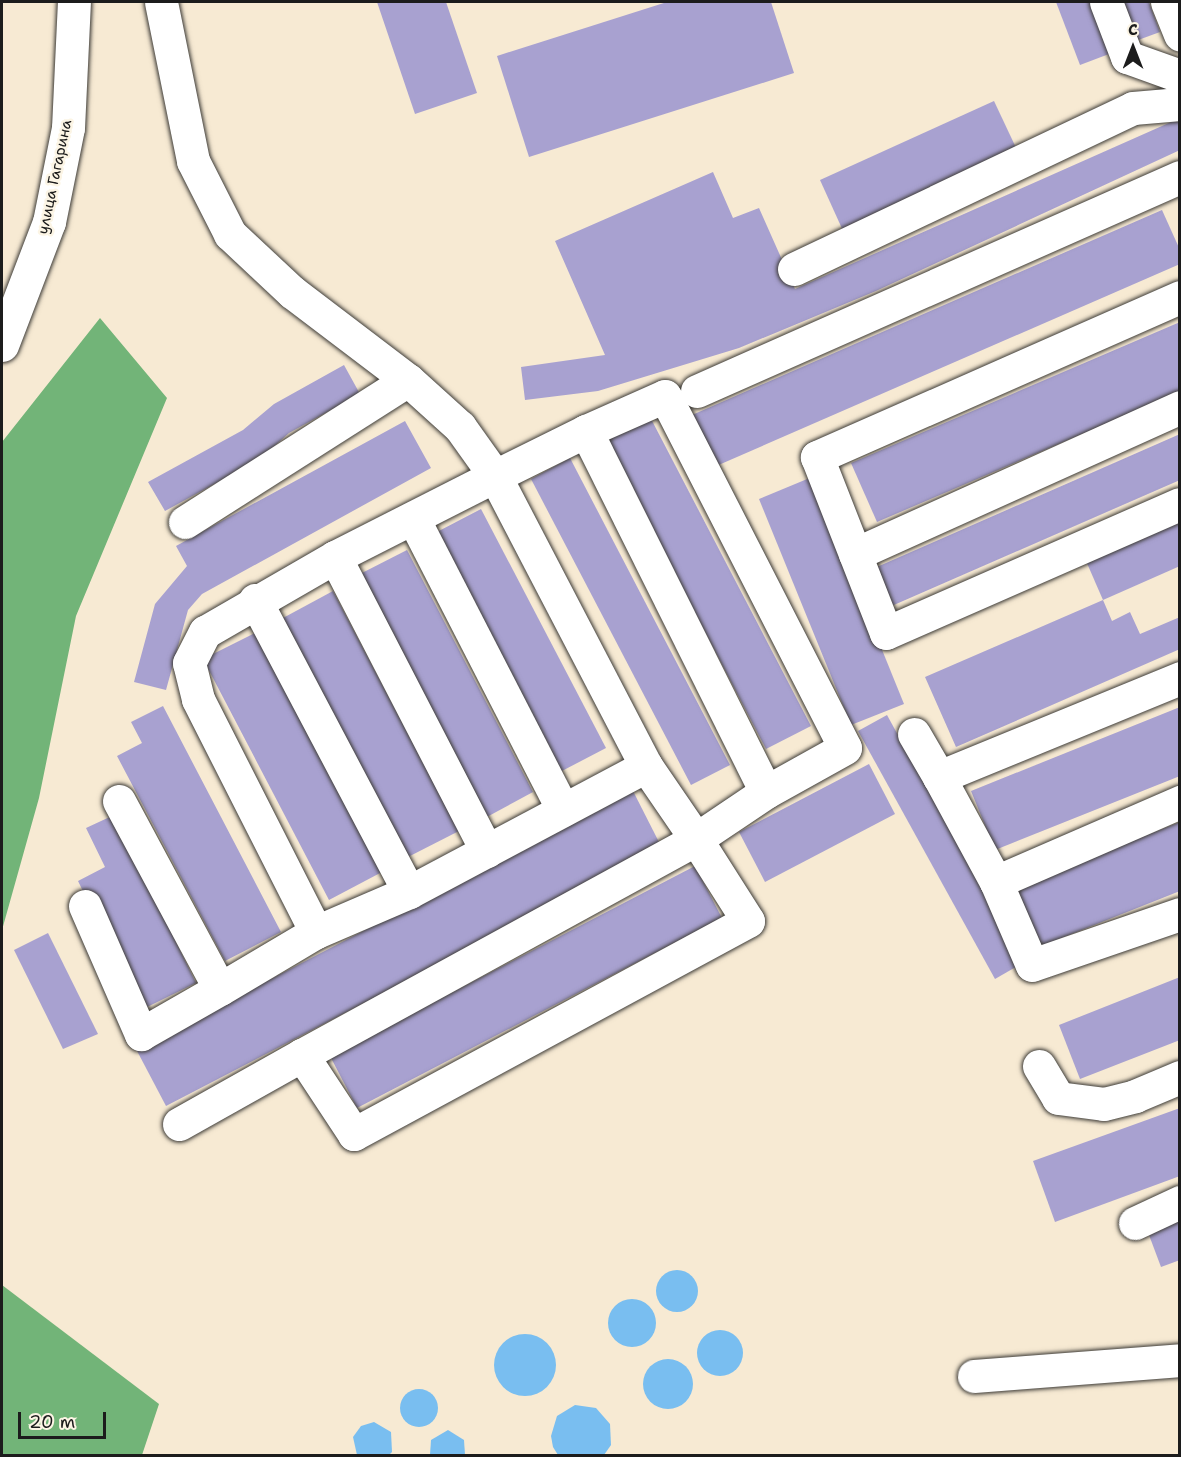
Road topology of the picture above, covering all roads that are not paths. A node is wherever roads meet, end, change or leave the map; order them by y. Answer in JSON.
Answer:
{"nodes":[{"id":1,"x":74,"y":2,"type":"edge"},
{"id":2,"x":160,"y":2,"type":"edge"},
{"id":3,"x":1106,"y":2,"type":"edge"},
{"id":4,"x":1167,"y":2,"type":"edge"},
{"id":5,"x":1179,"y":34,"type":"edge"},
{"id":6,"x":1179,"y":76,"type":"edge"},
{"id":7,"x":1179,"y":104,"type":"edge"},
{"id":8,"x":1179,"y":177,"type":"edge"},
{"id":9,"x":794,"y":269,"type":"dead end"},
{"id":10,"x":1179,"y":297,"type":"edge"},
{"id":11,"x":2,"y":345,"type":"edge"},
{"id":12,"x":408,"y":380,"type":"junction"},
{"id":13,"x":698,"y":391,"type":"dead end"},
{"id":14,"x":1179,"y":407,"type":"edge"},
{"id":15,"x":586,"y":430,"type":"junction"},
{"id":16,"x":495,"y":476,"type":"junction"},
{"id":17,"x":1179,"y":504,"type":"edge"},
{"id":18,"x":413,"y":518,"type":"junction"},
{"id":19,"x":184,"y":522,"type":"dead end"},
{"id":20,"x":855,"y":554,"type":"junction"},
{"id":21,"x":335,"y":557,"type":"junction"},
{"id":22,"x":255,"y":600,"type":"junction"},
{"id":23,"x":1179,"y":678,"type":"edge"},
{"id":24,"x":914,"y":734,"type":"dead end"},
{"id":25,"x":646,"y":766,"type":"junction"},
{"id":26,"x":939,"y":777,"type":"junction"},
{"id":27,"x":766,"y":792,"type":"junction"},
{"id":28,"x":119,"y":801,"type":"dead end"},
{"id":29,"x":1179,"y":802,"type":"edge"},
{"id":30,"x":563,"y":810,"type":"junction"},
{"id":31,"x":696,"y":839,"type":"junction"},
{"id":32,"x":487,"y":851,"type":"junction"},
{"id":33,"x":996,"y":882,"type":"junction"},
{"id":34,"x":409,"y":892,"type":"junction"},
{"id":35,"x":85,"y":906,"type":"dead end"},
{"id":36,"x":1179,"y":914,"type":"edge"},
{"id":37,"x":316,"y":932,"type":"junction"},
{"id":38,"x":220,"y":989,"type":"junction"},
{"id":39,"x":302,"y":1055,"type":"junction"},
{"id":40,"x":1039,"y":1066,"type":"dead end"},
{"id":41,"x":1179,"y":1077,"type":"edge"},
{"id":42,"x":179,"y":1124,"type":"dead end"},
{"id":43,"x":1179,"y":1202,"type":"edge"},
{"id":44,"x":1135,"y":1223,"type":"dead end"},
{"id":45,"x":1179,"y":1360,"type":"edge"},
{"id":46,"x":974,"y":1376,"type":"dead end"}],
"edges":[{"from":1,"to":11,"type":"street","name":"улица Гагарина"},
{"from":2,"to":12,"type":"street"},
{"from":3,"to":6,"type":"street"},
{"from":4,"to":5,"type":"street"},
{"from":7,"to":9,"type":"street"},
{"from":8,"to":13,"type":"street"},
{"from":10,"to":20,"type":"street"},
{"from":12,"to":16,"type":"street"},
{"from":12,"to":19,"type":"street"},
{"from":14,"to":20,"type":"street"},
{"from":15,"to":16,"type":"street"},
{"from":15,"to":27,"type":"street"},
{"from":15,"to":27,"type":"street"},
{"from":16,"to":18,"type":"street"},
{"from":16,"to":25,"type":"street"},
{"from":17,"to":20,"type":"street"},
{"from":18,"to":21,"type":"street"},
{"from":18,"to":30,"type":"street"},
{"from":21,"to":22,"type":"street"},
{"from":21,"to":32,"type":"street"},
{"from":22,"to":34,"type":"street"},
{"from":22,"to":37,"type":"street"},
{"from":23,"to":26,"type":"street"},
{"from":24,"to":26,"type":"street"},
{"from":25,"to":30,"type":"street"},
{"from":25,"to":31,"type":"street"},
{"from":26,"to":33,"type":"street"},
{"from":27,"to":31,"type":"street"},
{"from":28,"to":38,"type":"street"},
{"from":29,"to":33,"type":"street"},
{"from":30,"to":32,"type":"street"},
{"from":31,"to":39,"type":"street"},
{"from":31,"to":39,"type":"street"},
{"from":32,"to":34,"type":"street"},
{"from":33,"to":36,"type":"street"},
{"from":34,"to":37,"type":"street"},
{"from":35,"to":38,"type":"street"},
{"from":37,"to":38,"type":"street"},
{"from":39,"to":42,"type":"street"},
{"from":40,"to":41,"type":"street"},
{"from":43,"to":44,"type":"street"},
{"from":45,"to":46,"type":"street"}]}
